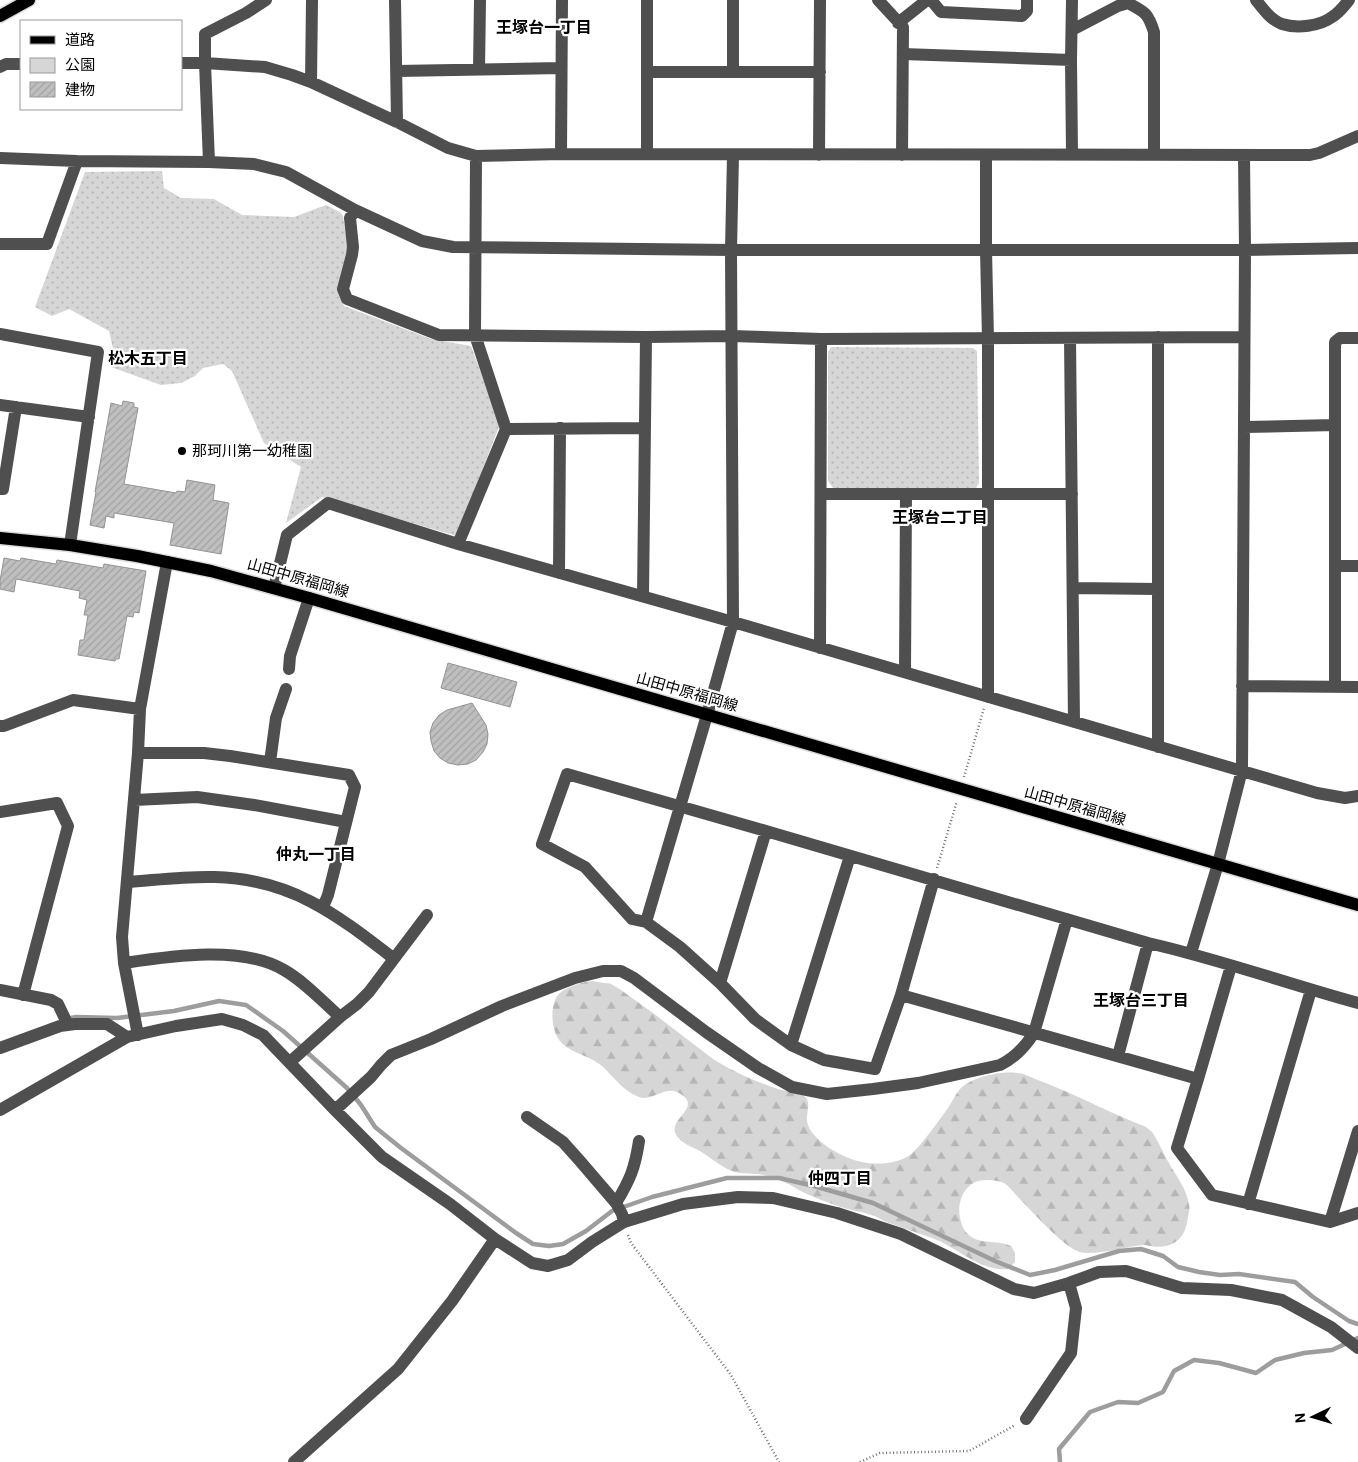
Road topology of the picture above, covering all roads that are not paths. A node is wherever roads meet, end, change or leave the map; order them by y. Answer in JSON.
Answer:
{"nodes":[{"id":1,"x":29,"y":0,"type":"edge"},
{"id":2,"x":266,"y":0,"type":"edge"},
{"id":3,"x":312,"y":0,"type":"edge"},
{"id":4,"x":396,"y":0,"type":"edge"},
{"id":5,"x":480,"y":0,"type":"edge"},
{"id":6,"x":562,"y":0,"type":"edge"},
{"id":7,"x":647,"y":0,"type":"edge"},
{"id":8,"x":733,"y":0,"type":"edge"},
{"id":9,"x":820,"y":0,"type":"edge"},
{"id":10,"x":878,"y":0,"type":"edge"},
{"id":11,"x":929,"y":0,"type":"edge"},
{"id":12,"x":1028,"y":0,"type":"edge"},
{"id":13,"x":1072,"y":0,"type":"edge"},
{"id":14,"x":1256,"y":0,"type":"edge"},
{"id":15,"x":1349,"y":0,"type":"edge"},
{"id":16,"x":0,"y":16,"type":"edge"},
{"id":17,"x":898,"y":23,"type":"junction"},
{"id":18,"x":1072,"y":30,"type":"junction"},
{"id":19,"x":903,"y":54,"type":"junction"},
{"id":20,"x":1071,"y":60,"type":"junction"},
{"id":21,"x":182,"y":63,"type":"edge"},
{"id":22,"x":205,"y":63,"type":"junction"},
{"id":23,"x":20,"y":64,"type":"edge"},
{"id":24,"x":0,"y":67,"type":"edge"},
{"id":25,"x":561,"y":68,"type":"junction"},
{"id":26,"x":478,"y":70,"type":"junction"},
{"id":27,"x":397,"y":71,"type":"junction"},
{"id":28,"x":647,"y":72,"type":"junction"},
{"id":29,"x":733,"y":72,"type":"junction"},
{"id":30,"x":820,"y":72,"type":"junction"},
{"id":31,"x":311,"y":82,"type":"junction"},
{"id":32,"x":397,"y":122,"type":"junction"},
{"id":33,"x":1358,"y":136,"type":"edge"},
{"id":34,"x":561,"y":154,"type":"junction"},
{"id":35,"x":648,"y":154,"type":"junction"},
{"id":36,"x":1072,"y":154,"type":"junction"},
{"id":37,"x":734,"y":155,"type":"junction"},
{"id":38,"x":820,"y":155,"type":"junction"},
{"id":39,"x":902,"y":155,"type":"junction"},
{"id":40,"x":986,"y":155,"type":"junction"},
{"id":41,"x":1154,"y":155,"type":"junction"},
{"id":42,"x":476,"y":156,"type":"junction"},
{"id":43,"x":1244,"y":156,"type":"junction"},
{"id":44,"x":0,"y":158,"type":"edge"},
{"id":45,"x":77,"y":161,"type":"junction"},
{"id":46,"x":209,"y":162,"type":"junction"},
{"id":47,"x":355,"y":210,"type":"junction"},
{"id":48,"x":0,"y":244,"type":"edge"},
{"id":49,"x":476,"y":248,"type":"junction"},
{"id":50,"x":1358,"y":248,"type":"edge"},
{"id":51,"x":731,"y":250,"type":"junction"},
{"id":52,"x":986,"y":250,"type":"junction"},
{"id":53,"x":1245,"y":250,"type":"junction"},
{"id":54,"x":0,"y":334,"type":"edge"},
{"id":55,"x":475,"y":335,"type":"junction"},
{"id":56,"x":732,"y":336,"type":"junction"},
{"id":57,"x":646,"y":337,"type":"junction"},
{"id":58,"x":1158,"y":337,"type":"junction"},
{"id":59,"x":1244,"y":337,"type":"junction"},
{"id":60,"x":1070,"y":338,"type":"junction"},
{"id":61,"x":1358,"y":338,"type":"edge"},
{"id":62,"x":821,"y":339,"type":"junction"},
{"id":63,"x":988,"y":339,"type":"junction"},
{"id":64,"x":0,"y":405,"type":"edge"},
{"id":65,"x":16,"y":407,"type":"junction"},
{"id":66,"x":89,"y":417,"type":"junction"},
{"id":67,"x":1335,"y":425,"type":"junction"},
{"id":68,"x":1244,"y":427,"type":"junction"},
{"id":69,"x":560,"y":428,"type":"junction"},
{"id":70,"x":645,"y":428,"type":"junction"},
{"id":71,"x":506,"y":429,"type":"junction"},
{"id":72,"x":0,"y":489,"type":"edge"},
{"id":73,"x":988,"y":493,"type":"junction"},
{"id":74,"x":821,"y":494,"type":"junction"},
{"id":75,"x":906,"y":494,"type":"junction"},
{"id":76,"x":1072,"y":494,"type":"junction"},
{"id":77,"x":0,"y":538,"type":"edge"},
{"id":78,"x":458,"y":544,"type":"junction"},
{"id":79,"x":70,"y":545,"type":"junction"},
{"id":80,"x":167,"y":562,"type":"junction"},
{"id":81,"x":1336,"y":566,"type":"junction"},
{"id":82,"x":1358,"y":566,"type":"edge"},
{"id":83,"x":560,"y":573,"type":"junction"},
{"id":84,"x":274,"y":588,"type":"junction"},
{"id":85,"x":1073,"y":588,"type":"junction"},
{"id":86,"x":1158,"y":589,"type":"junction"},
{"id":87,"x":643,"y":596,"type":"junction"},
{"id":88,"x":309,"y":598,"type":"junction"},
{"id":89,"x":733,"y":622,"type":"junction"},
{"id":90,"x":820,"y":648,"type":"junction"},
{"id":91,"x":288,"y":669,"type":"dead end"},
{"id":92,"x":905,"y":672,"type":"junction"},
{"id":93,"x":1242,"y":686,"type":"junction"},
{"id":94,"x":1335,"y":686,"type":"junction"},
{"id":95,"x":1358,"y":687,"type":"edge"},
{"id":96,"x":286,"y":690,"type":"dead end"},
{"id":97,"x":988,"y":697,"type":"junction"},
{"id":98,"x":140,"y":708,"type":"junction"},
{"id":99,"x":707,"y":715,"type":"junction"},
{"id":100,"x":1074,"y":722,"type":"junction"},
{"id":101,"x":2,"y":726,"type":"edge"},
{"id":102,"x":1158,"y":747,"type":"junction"},
{"id":103,"x":138,"y":753,"type":"junction"},
{"id":104,"x":270,"y":762,"type":"junction"},
{"id":105,"x":1242,"y":770,"type":"junction"},
{"id":106,"x":1358,"y":796,"type":"edge"},
{"id":107,"x":134,"y":800,"type":"junction"},
{"id":108,"x":680,"y":806,"type":"junction"},
{"id":109,"x":0,"y":812,"type":"edge"},
{"id":110,"x":346,"y":822,"type":"junction"},
{"id":111,"x":766,"y":830,"type":"junction"},
{"id":112,"x":850,"y":856,"type":"junction"},
{"id":113,"x":1218,"y":864,"type":"junction"},
{"id":114,"x":934,"y":879,"type":"junction"},
{"id":115,"x":127,"y":882,"type":"junction"},
{"id":116,"x":1358,"y":905,"type":"edge"},
{"id":117,"x":323,"y":907,"type":"junction"},
{"id":118,"x":427,"y":915,"type":"dead end"},
{"id":119,"x":1067,"y":919,"type":"junction"},
{"id":120,"x":646,"y":922,"type":"junction"},
{"id":121,"x":1148,"y":943,"type":"junction"},
{"id":122,"x":1190,"y":953,"type":"junction"},
{"id":123,"x":393,"y":958,"type":"junction"},
{"id":124,"x":124,"y":963,"type":"junction"},
{"id":125,"x":1231,"y":966,"type":"junction"},
{"id":126,"x":720,"y":983,"type":"junction"},
{"id":127,"x":0,"y":990,"type":"edge"},
{"id":128,"x":1311,"y":990,"type":"junction"},
{"id":129,"x":23,"y":995,"type":"junction"},
{"id":130,"x":901,"y":995,"type":"junction"},
{"id":131,"x":1358,"y":1003,"type":"edge"},
{"id":132,"x":340,"y":1017,"type":"junction"},
{"id":133,"x":68,"y":1025,"type":"junction"},
{"id":134,"x":1034,"y":1033,"type":"junction"},
{"id":135,"x":132,"y":1036,"type":"junction"},
{"id":136,"x":791,"y":1045,"type":"junction"},
{"id":137,"x":0,"y":1048,"type":"edge"},
{"id":138,"x":1118,"y":1056,"type":"junction"},
{"id":139,"x":290,"y":1062,"type":"junction"},
{"id":140,"x":1198,"y":1079,"type":"junction"},
{"id":141,"x":0,"y":1110,"type":"edge"},
{"id":142,"x":335,"y":1110,"type":"junction"},
{"id":143,"x":527,"y":1117,"type":"dead end"},
{"id":144,"x":1358,"y":1131,"type":"edge"},
{"id":145,"x":639,"y":1141,"type":"dead end"},
{"id":146,"x":616,"y":1203,"type":"junction"},
{"id":147,"x":1248,"y":1204,"type":"junction"},
{"id":148,"x":1358,"y":1213,"type":"edge"},
{"id":149,"x":624,"y":1222,"type":"junction"},
{"id":150,"x":1330,"y":1222,"type":"junction"},
{"id":151,"x":495,"y":1239,"type":"junction"},
{"id":152,"x":1069,"y":1283,"type":"junction"},
{"id":153,"x":1358,"y":1348,"type":"edge"},
{"id":154,"x":1026,"y":1418,"type":"road end"},
{"id":155,"x":294,"y":1462,"type":"edge"}],
"edges":[{"from":1,"to":16,"type":"main road"},
{"from":2,"to":22,"type":"street"},
{"from":3,"to":31,"type":"street"},
{"from":4,"to":27,"type":"street"},
{"from":5,"to":26,"type":"street"},
{"from":6,"to":25,"type":"street"},
{"from":7,"to":28,"type":"street"},
{"from":8,"to":29,"type":"street"},
{"from":9,"to":30,"type":"street"},
{"from":10,"to":17,"type":"street"},
{"from":11,"to":12,"type":"street"},
{"from":11,"to":17,"type":"street"},
{"from":13,"to":18,"type":"street"},
{"from":14,"to":15,"type":"street"},
{"from":17,"to":19,"type":"street"},
{"from":18,"to":20,"type":"street"},
{"from":18,"to":41,"type":"street"},
{"from":19,"to":20,"type":"street"},
{"from":19,"to":39,"type":"street"},
{"from":20,"to":36,"type":"street"},
{"from":21,"to":22,"type":"street"},
{"from":22,"to":31,"type":"street"},
{"from":22,"to":46,"type":"street"},
{"from":23,"to":24,"type":"street"},
{"from":25,"to":26,"type":"street"},
{"from":25,"to":34,"type":"street"},
{"from":26,"to":27,"type":"street"},
{"from":27,"to":32,"type":"street"},
{"from":28,"to":29,"type":"street"},
{"from":28,"to":35,"type":"street"},
{"from":29,"to":30,"type":"street"},
{"from":30,"to":38,"type":"street"},
{"from":31,"to":32,"type":"street"},
{"from":32,"to":42,"type":"street"},
{"from":33,"to":43,"type":"street"},
{"from":34,"to":35,"type":"street"},
{"from":34,"to":42,"type":"street"},
{"from":35,"to":37,"type":"street"},
{"from":36,"to":40,"type":"street"},
{"from":36,"to":41,"type":"street"},
{"from":37,"to":38,"type":"street"},
{"from":37,"to":51,"type":"street"},
{"from":38,"to":39,"type":"street"},
{"from":39,"to":40,"type":"street"},
{"from":40,"to":52,"type":"street"},
{"from":41,"to":43,"type":"street"},
{"from":42,"to":49,"type":"street"},
{"from":43,"to":53,"type":"street"},
{"from":44,"to":45,"type":"street"},
{"from":45,"to":46,"type":"street"},
{"from":45,"to":48,"type":"street"},
{"from":46,"to":47,"type":"street"},
{"from":47,"to":49,"type":"street"},
{"from":47,"to":55,"type":"street"},
{"from":49,"to":51,"type":"street"},
{"from":49,"to":55,"type":"street"},
{"from":50,"to":53,"type":"street"},
{"from":51,"to":52,"type":"street"},
{"from":51,"to":56,"type":"street"},
{"from":52,"to":53,"type":"street"},
{"from":52,"to":63,"type":"street"},
{"from":53,"to":59,"type":"street"},
{"from":54,"to":66,"type":"street"},
{"from":55,"to":57,"type":"street"},
{"from":55,"to":71,"type":"street"},
{"from":56,"to":57,"type":"street"},
{"from":56,"to":62,"type":"street"},
{"from":56,"to":89,"type":"street"},
{"from":57,"to":70,"type":"street"},
{"from":58,"to":59,"type":"street"},
{"from":58,"to":60,"type":"street"},
{"from":58,"to":86,"type":"street"},
{"from":59,"to":68,"type":"street"},
{"from":60,"to":63,"type":"street"},
{"from":60,"to":76,"type":"street"},
{"from":61,"to":67,"type":"street"},
{"from":62,"to":63,"type":"street"},
{"from":62,"to":74,"type":"street"},
{"from":63,"to":73,"type":"street"},
{"from":64,"to":65,"type":"street"},
{"from":65,"to":66,"type":"street"},
{"from":65,"to":72,"type":"street"},
{"from":66,"to":79,"type":"street"},
{"from":67,"to":68,"type":"street"},
{"from":67,"to":81,"type":"street"},
{"from":68,"to":93,"type":"street"},
{"from":69,"to":70,"type":"street"},
{"from":69,"to":71,"type":"street"},
{"from":69,"to":83,"type":"street"},
{"from":70,"to":87,"type":"street"},
{"from":71,"to":78,"type":"street"},
{"from":73,"to":75,"type":"street"},
{"from":73,"to":76,"type":"street"},
{"from":73,"to":97,"type":"street"},
{"from":74,"to":75,"type":"street"},
{"from":74,"to":90,"type":"street"},
{"from":75,"to":92,"type":"street"},
{"from":76,"to":85,"type":"street"},
{"from":77,"to":79,"type":"main road","name":"山田中原福岡線"},
{"from":78,"to":83,"type":"street"},
{"from":78,"to":84,"type":"street"},
{"from":79,"to":80,"type":"main road","name":"山田中原福岡線"},
{"from":80,"to":84,"type":"main road","name":"山田中原福岡線"},
{"from":80,"to":98,"type":"street"},
{"from":81,"to":82,"type":"street"},
{"from":81,"to":94,"type":"street"},
{"from":83,"to":87,"type":"street"},
{"from":84,"to":88,"type":"main road","name":"山田中原福岡線"},
{"from":85,"to":86,"type":"street"},
{"from":85,"to":100,"type":"street"},
{"from":86,"to":102,"type":"street"},
{"from":87,"to":89,"type":"street"},
{"from":88,"to":91,"type":"street"},
{"from":88,"to":99,"type":"main road","name":"山田中原福岡線"},
{"from":89,"to":90,"type":"street"},
{"from":89,"to":99,"type":"street"},
{"from":90,"to":92,"type":"street"},
{"from":92,"to":97,"type":"street"},
{"from":93,"to":94,"type":"street"},
{"from":93,"to":105,"type":"street"},
{"from":94,"to":95,"type":"street"},
{"from":96,"to":104,"type":"street"},
{"from":97,"to":100,"type":"street"},
{"from":98,"to":101,"type":"street"},
{"from":98,"to":103,"type":"street"},
{"from":99,"to":108,"type":"street"},
{"from":99,"to":113,"type":"main road","name":"山田中原福岡線"},
{"from":100,"to":102,"type":"street"},
{"from":102,"to":105,"type":"street"},
{"from":103,"to":104,"type":"street"},
{"from":103,"to":107,"type":"street"},
{"from":104,"to":110,"type":"street"},
{"from":105,"to":106,"type":"street"},
{"from":105,"to":113,"type":"street"},
{"from":107,"to":110,"type":"street"},
{"from":107,"to":115,"type":"street"},
{"from":108,"to":111,"type":"street"},
{"from":108,"to":120,"type":"street"},
{"from":108,"to":120,"type":"street"},
{"from":109,"to":129,"type":"street"},
{"from":110,"to":117,"type":"street"},
{"from":111,"to":112,"type":"street"},
{"from":111,"to":126,"type":"street"},
{"from":112,"to":114,"type":"street"},
{"from":112,"to":136,"type":"street"},
{"from":113,"to":116,"type":"main road","name":"山田中原福岡線"},
{"from":113,"to":122,"type":"street"},
{"from":114,"to":119,"type":"street"},
{"from":114,"to":130,"type":"street"},
{"from":115,"to":117,"type":"street"},
{"from":115,"to":124,"type":"street"},
{"from":117,"to":123,"type":"street"},
{"from":118,"to":123,"type":"street"},
{"from":119,"to":121,"type":"street"},
{"from":119,"to":134,"type":"street"},
{"from":120,"to":126,"type":"street"},
{"from":121,"to":122,"type":"street"},
{"from":121,"to":138,"type":"street"},
{"from":122,"to":125,"type":"street"},
{"from":123,"to":132,"type":"street"},
{"from":124,"to":132,"type":"street"},
{"from":124,"to":135,"type":"street"},
{"from":125,"to":128,"type":"street"},
{"from":125,"to":140,"type":"street"},
{"from":126,"to":136,"type":"street"},
{"from":127,"to":129,"type":"street"},
{"from":128,"to":131,"type":"street"},
{"from":128,"to":147,"type":"street"},
{"from":129,"to":133,"type":"street"},
{"from":130,"to":134,"type":"street"},
{"from":130,"to":136,"type":"street"},
{"from":132,"to":139,"type":"street"},
{"from":133,"to":135,"type":"street"},
{"from":133,"to":137,"type":"street"},
{"from":134,"to":138,"type":"street"},
{"from":134,"to":142,"type":"street"},
{"from":135,"to":139,"type":"street"},
{"from":135,"to":141,"type":"street"},
{"from":138,"to":140,"type":"street"},
{"from":139,"to":142,"type":"street"},
{"from":140,"to":147,"type":"street"},
{"from":142,"to":151,"type":"street"},
{"from":143,"to":146,"type":"street"},
{"from":144,"to":150,"type":"street"},
{"from":145,"to":146,"type":"street"},
{"from":146,"to":149,"type":"street"},
{"from":147,"to":150,"type":"street"},
{"from":148,"to":150,"type":"street"},
{"from":149,"to":151,"type":"street"},
{"from":149,"to":152,"type":"street"},
{"from":151,"to":155,"type":"street"},
{"from":152,"to":153,"type":"street"},
{"from":152,"to":154,"type":"street"}]}
